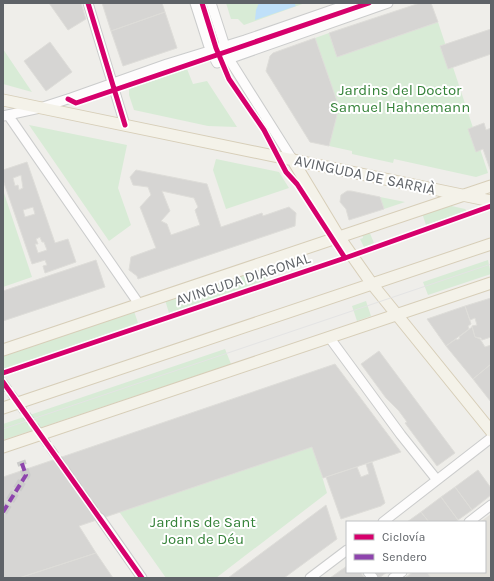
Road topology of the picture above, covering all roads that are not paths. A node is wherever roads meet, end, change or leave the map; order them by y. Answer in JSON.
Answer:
{"nodes":[{"id":1,"x":88,"y":3,"type":"edge"},
{"id":2,"x":196,"y":3,"type":"edge"},
{"id":3,"x":211,"y":3,"type":"edge"},
{"id":4,"x":352,"y":3,"type":"edge"},
{"id":5,"x":388,"y":3,"type":"edge"},
{"id":6,"x":225,"y":46,"type":"junction"},
{"id":7,"x":210,"y":50,"type":"junction"},
{"id":8,"x":230,"y":59,"type":"junction"},
{"id":9,"x":112,"y":83,"type":"junction"},
{"id":10,"x":3,"y":100,"type":"edge"},
{"id":11,"x":40,"y":108,"type":"junction"},
{"id":12,"x":5,"y":116,"type":"edge"},
{"id":13,"x":125,"y":125,"type":"junction"},
{"id":14,"x":292,"y":159,"type":"junction"},
{"id":15,"x":491,"y":186,"type":"edge"},
{"id":16,"x":465,"y":195,"type":"junction"},
{"id":17,"x":491,"y":201,"type":"edge"},
{"id":18,"x":339,"y":237,"type":"junction"},
{"id":19,"x":491,"y":244,"type":"edge"},
{"id":20,"x":491,"y":283,"type":"edge"},
{"id":21,"x":372,"y":284,"type":"junction"},
{"id":22,"x":139,"y":304,"type":"junction"},
{"id":23,"x":397,"y":314,"type":"junction"},
{"id":24,"x":328,"y":337,"type":"junction"},
{"id":25,"x":3,"y":350,"type":"edge"},
{"id":26,"x":3,"y":408,"type":"edge"},
{"id":27,"x":491,"y":431,"type":"edge"},
{"id":28,"x":491,"y":438,"type":"edge"},
{"id":29,"x":3,"y":447,"type":"edge"},
{"id":30,"x":437,"y":480,"type":"junction"},
{"id":31,"x":491,"y":505,"type":"edge"},
{"id":32,"x":100,"y":518,"type":"tunnel mouth"},
{"id":33,"x":384,"y":521,"type":"edge"},
{"id":34,"x":470,"y":521,"type":"edge"},
{"id":35,"x":346,"y":551,"type":"edge"},
{"id":36,"x":142,"y":578,"type":"edge"},
{"id":37,"x":310,"y":578,"type":"edge"}],
"edges":[{"from":1,"to":9,"type":"street"},
{"from":2,"to":7,"type":"street"},
{"from":3,"to":6,"type":"street"},
{"from":4,"to":6,"type":"street"},
{"from":5,"to":8,"type":"street"},
{"from":6,"to":7,"type":"street"},
{"from":6,"to":8,"type":"street"},
{"from":7,"to":8,"type":"street"},
{"from":7,"to":9,"type":"street"},
{"from":8,"to":14,"type":"street"},
{"from":9,"to":11,"type":"street"},
{"from":9,"to":13,"type":"street"},
{"from":10,"to":11,"type":"main road","name":"AVINGUDA DE SARRIÀ"},
{"from":11,"to":12,"type":"street"},
{"from":11,"to":13,"type":"main road","name":"AVINGUDA DE SARRIÀ"},
{"from":12,"to":22,"type":"street"},
{"from":13,"to":14,"type":"main road","name":"AVINGUDA DE SARRIÀ"},
{"from":14,"to":16,"type":"main road","name":"AVINGUDA DE SARRIÀ"},
{"from":14,"to":18,"type":"main road"},
{"from":15,"to":16,"type":"main road"},
{"from":16,"to":17,"type":"main road","name":"AVINGUDA DE SARRIÀ"},
{"from":16,"to":18,"type":"main road"},
{"from":18,"to":21,"type":"main road"},
{"from":18,"to":22,"type":"main road"},
{"from":19,"to":21,"type":"main road"},
{"from":20,"to":23,"type":"main road"},
{"from":21,"to":23,"type":"main road"},
{"from":21,"to":26,"type":"main road"},
{"from":22,"to":25,"type":"main road"},
{"from":23,"to":24,"type":"main road"},
{"from":23,"to":27,"type":"main road"},
{"from":24,"to":29,"type":"main road"},
{"from":24,"to":30,"type":"street"},
{"from":28,"to":30,"type":"street"},
{"from":30,"to":33,"type":"street"},
{"from":31,"to":34,"type":"street"},
{"from":32,"to":36,"type":"street"},
{"from":35,"to":37,"type":"street"}]}
